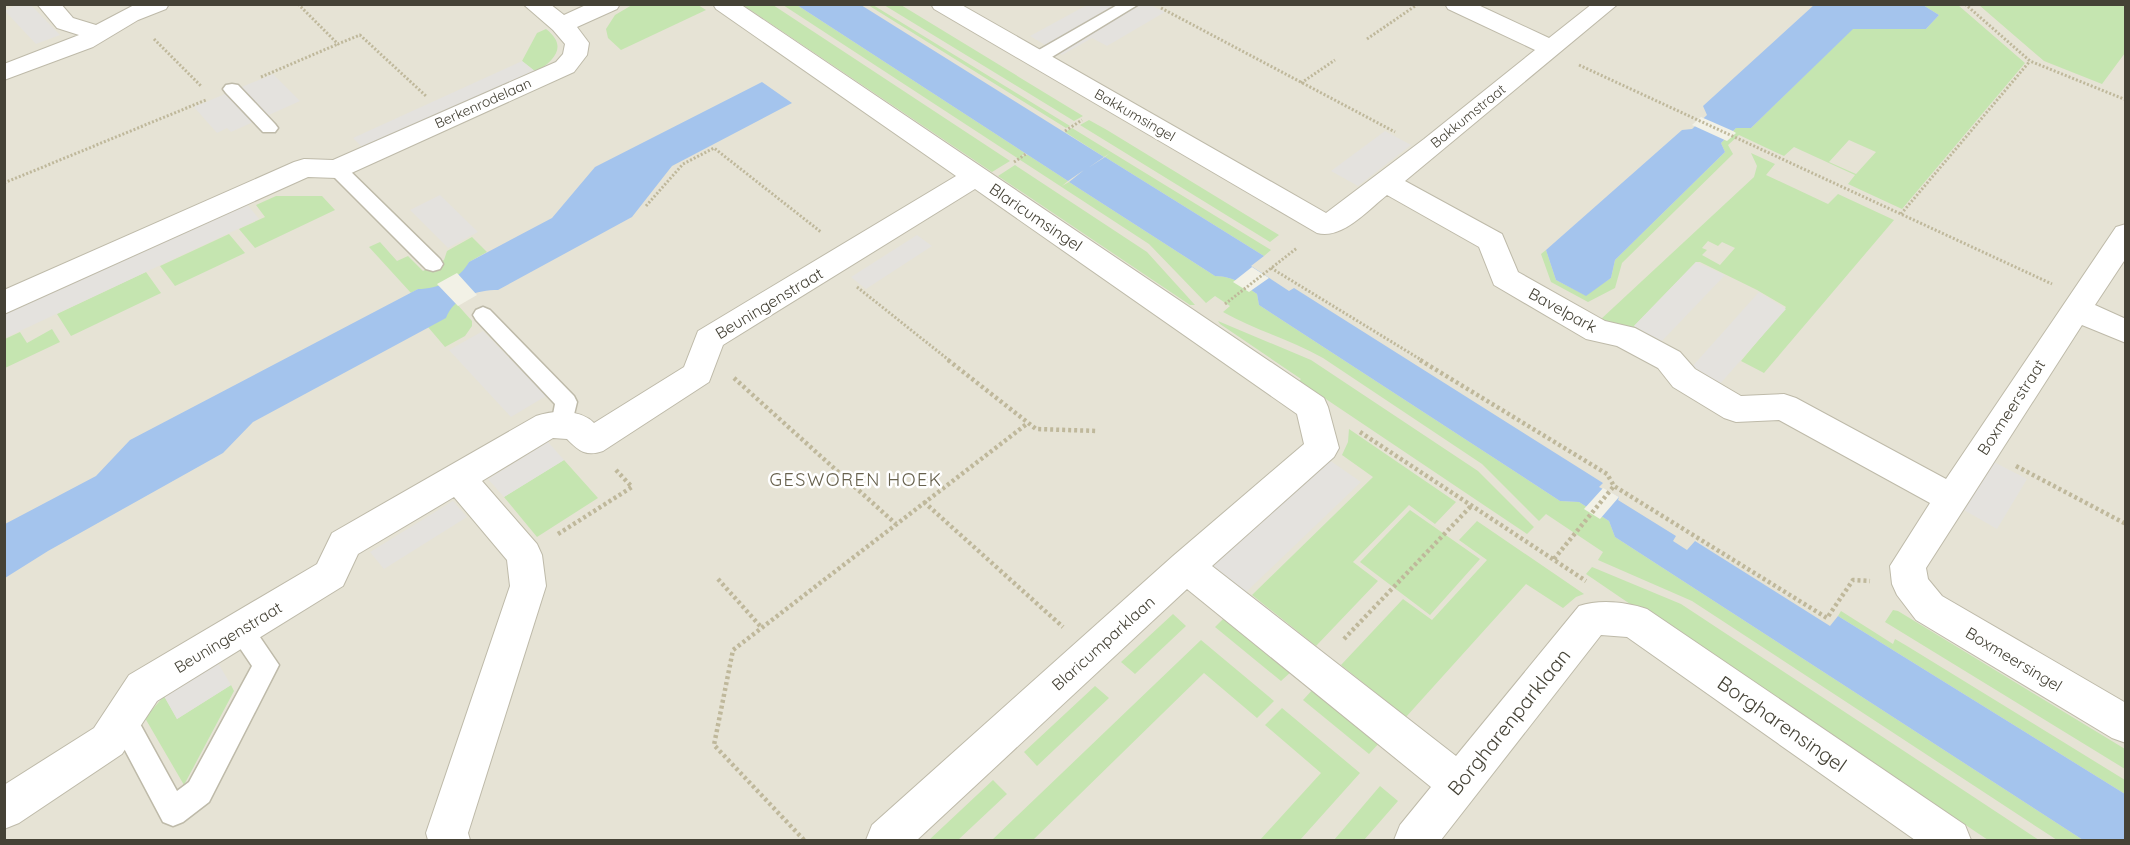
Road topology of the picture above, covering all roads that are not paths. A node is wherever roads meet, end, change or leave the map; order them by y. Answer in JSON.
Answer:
{"nodes":[{"id":1,"x":48,"y":4,"type":"edge"},
{"id":2,"x":158,"y":4,"type":"edge"},
{"id":3,"x":534,"y":4,"type":"edge"},
{"id":4,"x":609,"y":4,"type":"edge"},
{"id":5,"x":724,"y":4,"type":"edge"},
{"id":6,"x":942,"y":4,"type":"edge"},
{"id":7,"x":1131,"y":4,"type":"edge"},
{"id":8,"x":1456,"y":4,"type":"edge"},
{"id":9,"x":1607,"y":4,"type":"edge"},
{"id":10,"x":562,"y":26,"type":"junction"},
{"id":11,"x":98,"y":33,"type":"junction"},
{"id":12,"x":1549,"y":49,"type":"junction"},
{"id":13,"x":1036,"y":59,"type":"junction"},
{"id":14,"x":4,"y":74,"type":"edge"},
{"id":15,"x":232,"y":89,"type":"road end"},
{"id":16,"x":269,"y":128,"type":"dead end"},
{"id":17,"x":337,"y":169,"type":"junction"},
{"id":18,"x":976,"y":176,"type":"junction"},
{"id":19,"x":1387,"y":183,"type":"junction"},
{"id":20,"x":1327,"y":226,"type":"joint"},
{"id":21,"x":2126,"y":234,"type":"edge"},
{"id":22,"x":433,"y":264,"type":"dead end"},
{"id":23,"x":4,"y":303,"type":"edge"},
{"id":24,"x":2079,"y":304,"type":"junction"},
{"id":25,"x":483,"y":315,"type":"dead end"},
{"id":26,"x":2126,"y":332,"type":"edge"},
{"id":27,"x":561,"y":425,"type":"junction"},
{"id":28,"x":1318,"y":432,"type":"joint"},
{"id":29,"x":458,"y":477,"type":"junction"},
{"id":30,"x":1952,"y":498,"type":"junction"},
{"id":31,"x":1186,"y":567,"type":"junction"},
{"id":32,"x":1910,"y":584,"type":"joint"},
{"id":33,"x":1610,"y":620,"type":"joint"},
{"id":34,"x":240,"y":629,"type":"junction"},
{"id":35,"x":123,"y":720,"type":"junction"},
{"id":36,"x":2126,"y":725,"type":"edge"},
{"id":37,"x":1460,"y":785,"type":"junction"},
{"id":38,"x":4,"y":808,"type":"edge"},
{"id":39,"x":449,"y":840,"type":"edge"},
{"id":40,"x":887,"y":840,"type":"edge"},
{"id":41,"x":1415,"y":840,"type":"edge"},
{"id":42,"x":1950,"y":840,"type":"edge"}],
"edges":[{"from":1,"to":11,"type":"street"},
{"from":2,"to":11,"type":"street"},
{"from":3,"to":10,"type":"street"},
{"from":4,"to":10,"type":"street"},
{"from":5,"to":18,"type":"street","name":"Blaricumsingel"},
{"from":6,"to":13,"type":"street","name":"Bakkumsingel"},
{"from":7,"to":13,"type":"lane"},
{"from":8,"to":12,"type":"street"},
{"from":9,"to":12,"type":"street","name":"Bakkumstraat"},
{"from":10,"to":17,"type":"street","name":"Berkenrodelaan"},
{"from":11,"to":14,"type":"street"},
{"from":12,"to":19,"type":"street","name":"Bakkumstraat"},
{"from":13,"to":20,"type":"street","name":"Bakkumsingel"},
{"from":15,"to":16,"type":"lane"},
{"from":17,"to":22,"type":"lane"},
{"from":17,"to":23,"type":"street","name":"Berkenrodelaan"},
{"from":18,"to":27,"type":"street","name":"Beuningenstraat"},
{"from":18,"to":28,"type":"street","name":"Blaricumsingel"},
{"from":19,"to":20,"type":"street","name":"Bakkumstraat"},
{"from":19,"to":30,"type":"street","name":"Bavelpark"},
{"from":21,"to":24,"type":"street","name":"Boxmeerstraat"},
{"from":24,"to":26,"type":"street"},
{"from":24,"to":30,"type":"street","name":"Boxmeerstraat"},
{"from":25,"to":27,"type":"lane"},
{"from":27,"to":29,"type":"street","name":"Beuningenstraat"},
{"from":28,"to":31,"type":"street","name":"Blaricumparklaan"},
{"from":29,"to":34,"type":"street","name":"Beuningenstraat"},
{"from":29,"to":39,"type":"street"},
{"from":30,"to":32,"type":"street","name":"Boxmeerstraat"},
{"from":31,"to":37,"type":"street"},
{"from":31,"to":40,"type":"street","name":"Blaricumparklaan"},
{"from":32,"to":36,"type":"street","name":"Boxmeersingel"},
{"from":33,"to":37,"type":"street","name":"Borgharenparklaan"},
{"from":33,"to":42,"type":"street","name":"Borgharensingel"},
{"from":34,"to":35,"type":"street","name":"Beuningenstraat"},
{"from":34,"to":35,"type":"lane"},
{"from":35,"to":38,"type":"street","name":"Beuningenstraat"},
{"from":37,"to":41,"type":"street","name":"Borgharenparklaan"}]}
